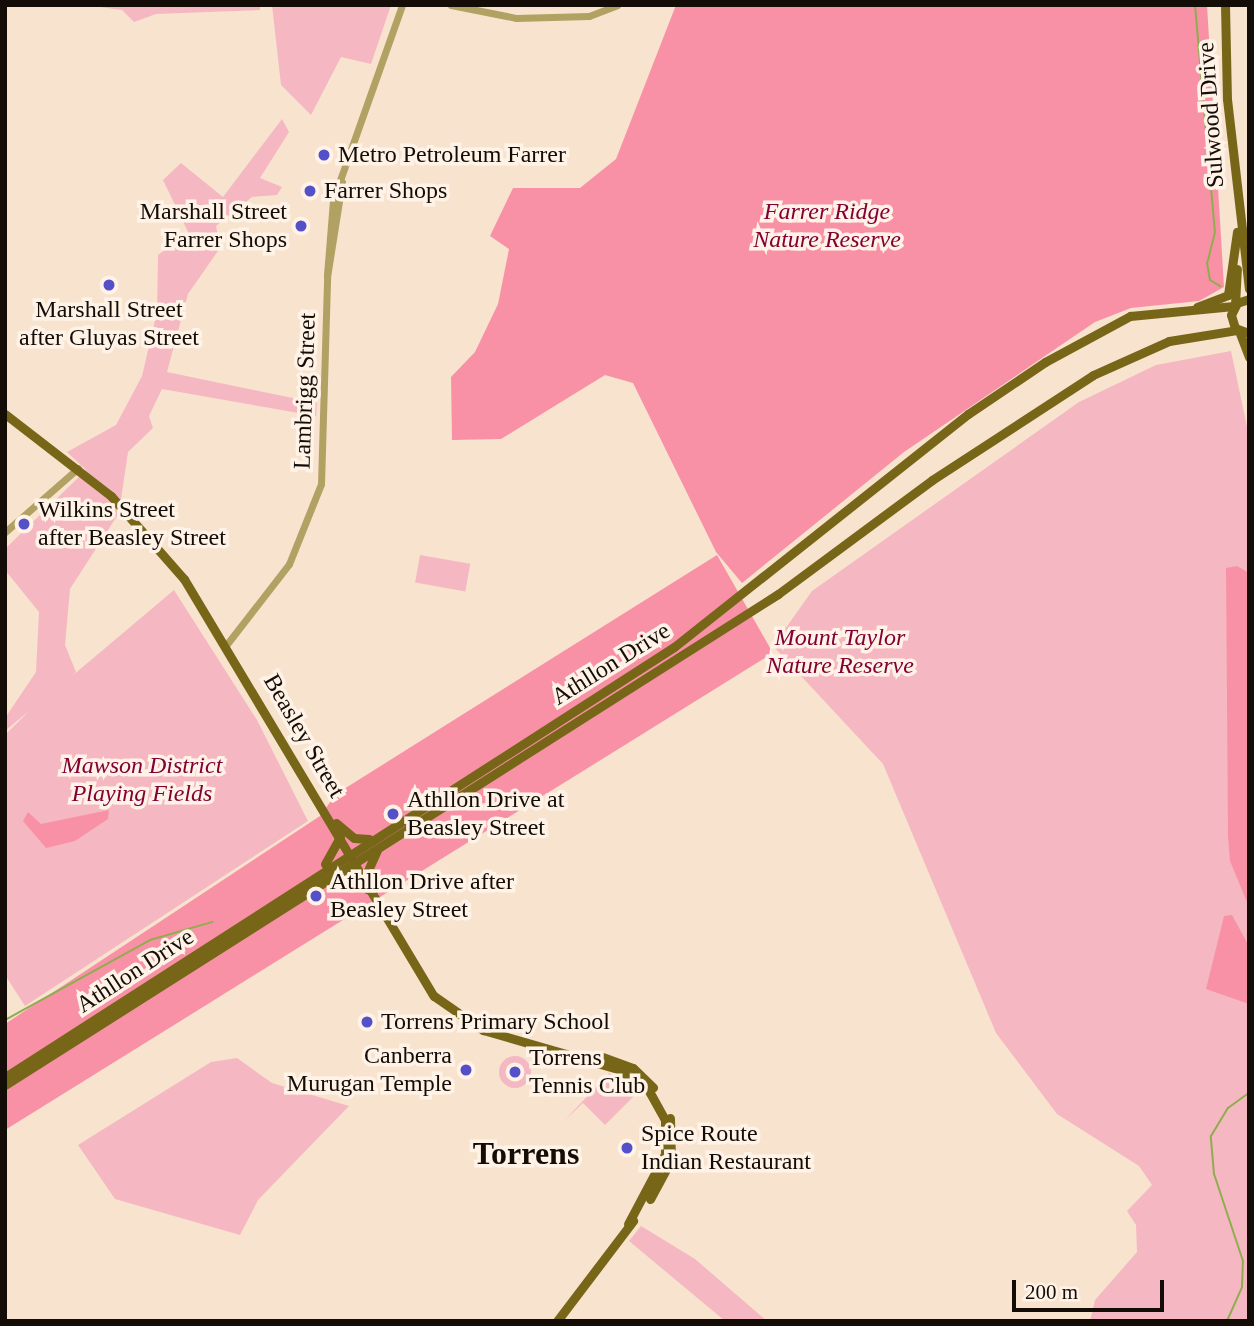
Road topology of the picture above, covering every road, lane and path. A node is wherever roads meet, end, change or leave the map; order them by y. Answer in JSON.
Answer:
{"nodes":[{"id":1,"x":402,"y":5,"type":"edge"},
{"id":2,"x":451,"y":5,"type":"edge"},
{"id":3,"x":617,"y":5,"type":"edge"},
{"id":4,"x":1225,"y":5,"type":"edge"},
{"id":5,"x":1238,"y":227,"type":"junction"},
{"id":6,"x":1249,"y":289,"type":"edge"},
{"id":7,"x":1249,"y":299,"type":"edge"},
{"id":8,"x":1234,"y":305,"type":"junction"},
{"id":9,"x":1186,"y":310,"type":"junction"},
{"id":10,"x":1242,"y":332,"type":"edge"},
{"id":11,"x":1249,"y":357,"type":"edge"},
{"id":12,"x":5,"y":414,"type":"edge"},
{"id":13,"x":78,"y":468,"type":"junction"},
{"id":14,"x":5,"y":532,"type":"edge"},
{"id":15,"x":226,"y":642,"type":"junction"},
{"id":16,"x":325,"y":812,"type":"junction"},
{"id":17,"x":340,"y":837,"type":"junction"},
{"id":18,"x":370,"y":839,"type":"junction"},
{"id":19,"x":385,"y":841,"type":"junction"},
{"id":20,"x":352,"y":856,"type":"junction"},
{"id":21,"x":334,"y":874,"type":"junction"},
{"id":22,"x":314,"y":875,"type":"junction"},
{"id":23,"x":365,"y":879,"type":"junction"},
{"id":24,"x":375,"y":898,"type":"junction"},
{"id":25,"x":5,"y":1077,"type":"edge"},
{"id":26,"x":5,"y":1085,"type":"edge"},
{"id":27,"x":557,"y":1321,"type":"edge"}],
"edges":[{"from":1,"to":15,"type":"street","name":"Lambrigg Street"},
{"from":2,"to":3,"type":"street"},
{"from":4,"to":5,"type":"main road","name":"Sulwood Drive"},
{"from":5,"to":6,"type":"main road","name":"Sulwood Drive"},
{"from":5,"to":8,"type":"main road","name":"Sulwood Drive"},
{"from":5,"to":9,"type":"main road"},
{"from":7,"to":8,"type":"main road","name":"Athllon Drive"},
{"from":8,"to":9,"type":"main road","name":"Athllon Drive"},
{"from":8,"to":10,"type":"main road","name":"Sulwood Drive"},
{"from":9,"to":18,"type":"main road","name":"Athllon Drive"},
{"from":10,"to":11,"type":"main road"},
{"from":10,"to":19,"type":"main road","name":"Athllon Drive"},
{"from":12,"to":13,"type":"main road","name":"Beasley Street"},
{"from":13,"to":14,"type":"street"},
{"from":13,"to":15,"type":"main road","name":"Beasley Street"},
{"from":15,"to":16,"type":"main road","name":"Beasley Street"},
{"from":16,"to":17,"type":"main road","name":"Beasley Street"},
{"from":16,"to":18,"type":"main road"},
{"from":17,"to":20,"type":"main road","name":"Beasley Street"},
{"from":17,"to":22,"type":"main road"},
{"from":18,"to":20,"type":"main road","name":"Athllon Drive"},
{"from":19,"to":20,"type":"main road","name":"Athllon Drive"},
{"from":19,"to":23,"type":"main road"},
{"from":20,"to":21,"type":"main road","name":"Athllon Drive"},
{"from":20,"to":22,"type":"main road","name":"Athllon Drive"},
{"from":20,"to":23,"type":"main road","name":"Beasley Street"},
{"from":21,"to":24,"type":"main road"},
{"from":21,"to":26,"type":"main road","name":"Athllon Drive"},
{"from":22,"to":25,"type":"main road","name":"Athllon Drive"},
{"from":23,"to":24,"type":"main road","name":"Beasley Street"},
{"from":24,"to":27,"type":"main road","name":"Beasley Street"}]}
